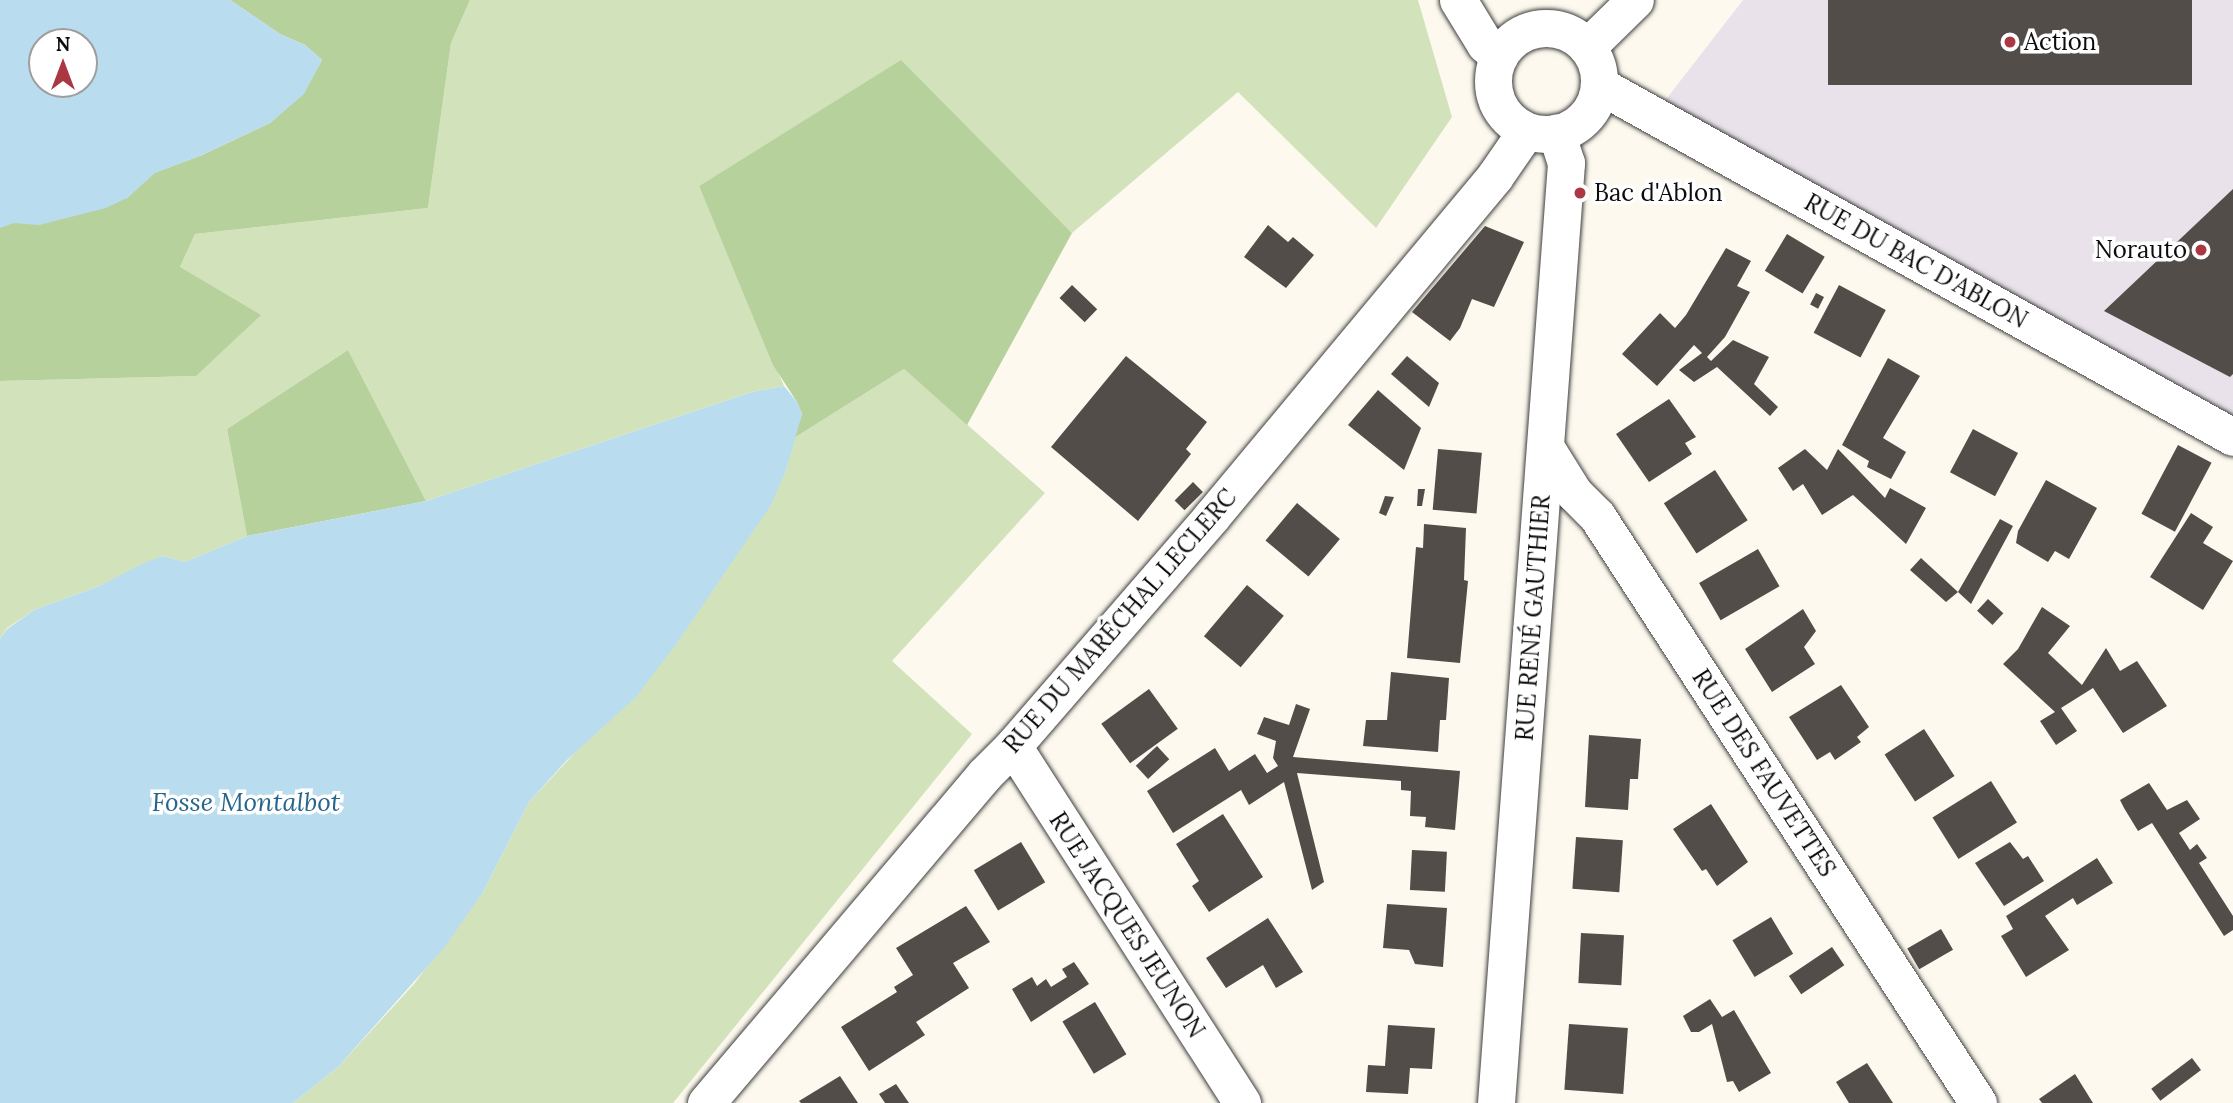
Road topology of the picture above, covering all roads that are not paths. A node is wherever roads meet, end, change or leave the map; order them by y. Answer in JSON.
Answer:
{"nodes":[{"id":1,"x":1458,"y":0,"type":"edge"},
{"id":2,"x":1636,"y":0,"type":"edge"},
{"id":3,"x":1587,"y":47,"type":"junction"},
{"id":4,"x":1499,"y":57,"type":"junction"},
{"id":5,"x":1599,"y":85,"type":"junction"},
{"id":6,"x":1541,"y":132,"type":"junction"},
{"id":7,"x":2233,"y":437,"type":"edge"},
{"id":8,"x":1546,"y":448,"type":"junction"},
{"id":9,"x":1013,"y":746,"type":"junction"},
{"id":10,"x":706,"y":1103,"type":"edge"},
{"id":11,"x":1242,"y":1103,"type":"edge"},
{"id":12,"x":1496,"y":1103,"type":"edge"},
{"id":13,"x":1978,"y":1103,"type":"edge"}],
"edges":[{"from":1,"to":4,"type":"street"},
{"from":2,"to":3,"type":"street"},
{"from":3,"to":4,"type":"street"},
{"from":3,"to":5,"type":"street"},
{"from":4,"to":6,"type":"street"},
{"from":5,"to":6,"type":"street"},
{"from":5,"to":7,"type":"street","name":"RUE DU BAC D'ABLON"},
{"from":6,"to":8,"type":"street","name":"RUE RENÉ GAUTHIER"},
{"from":6,"to":9,"type":"street","name":"RUE DU MARÉCHAL LECLERC"},
{"from":8,"to":12,"type":"street","name":"RUE RENÉ GAUTHIER"},
{"from":8,"to":13,"type":"street","name":"RUE DES FAUVETTES"},
{"from":9,"to":10,"type":"street","name":"RUE DU MARÉCHAL LECLERC"},
{"from":9,"to":11,"type":"street","name":"RUE JACQUES JEUNON"}]}
